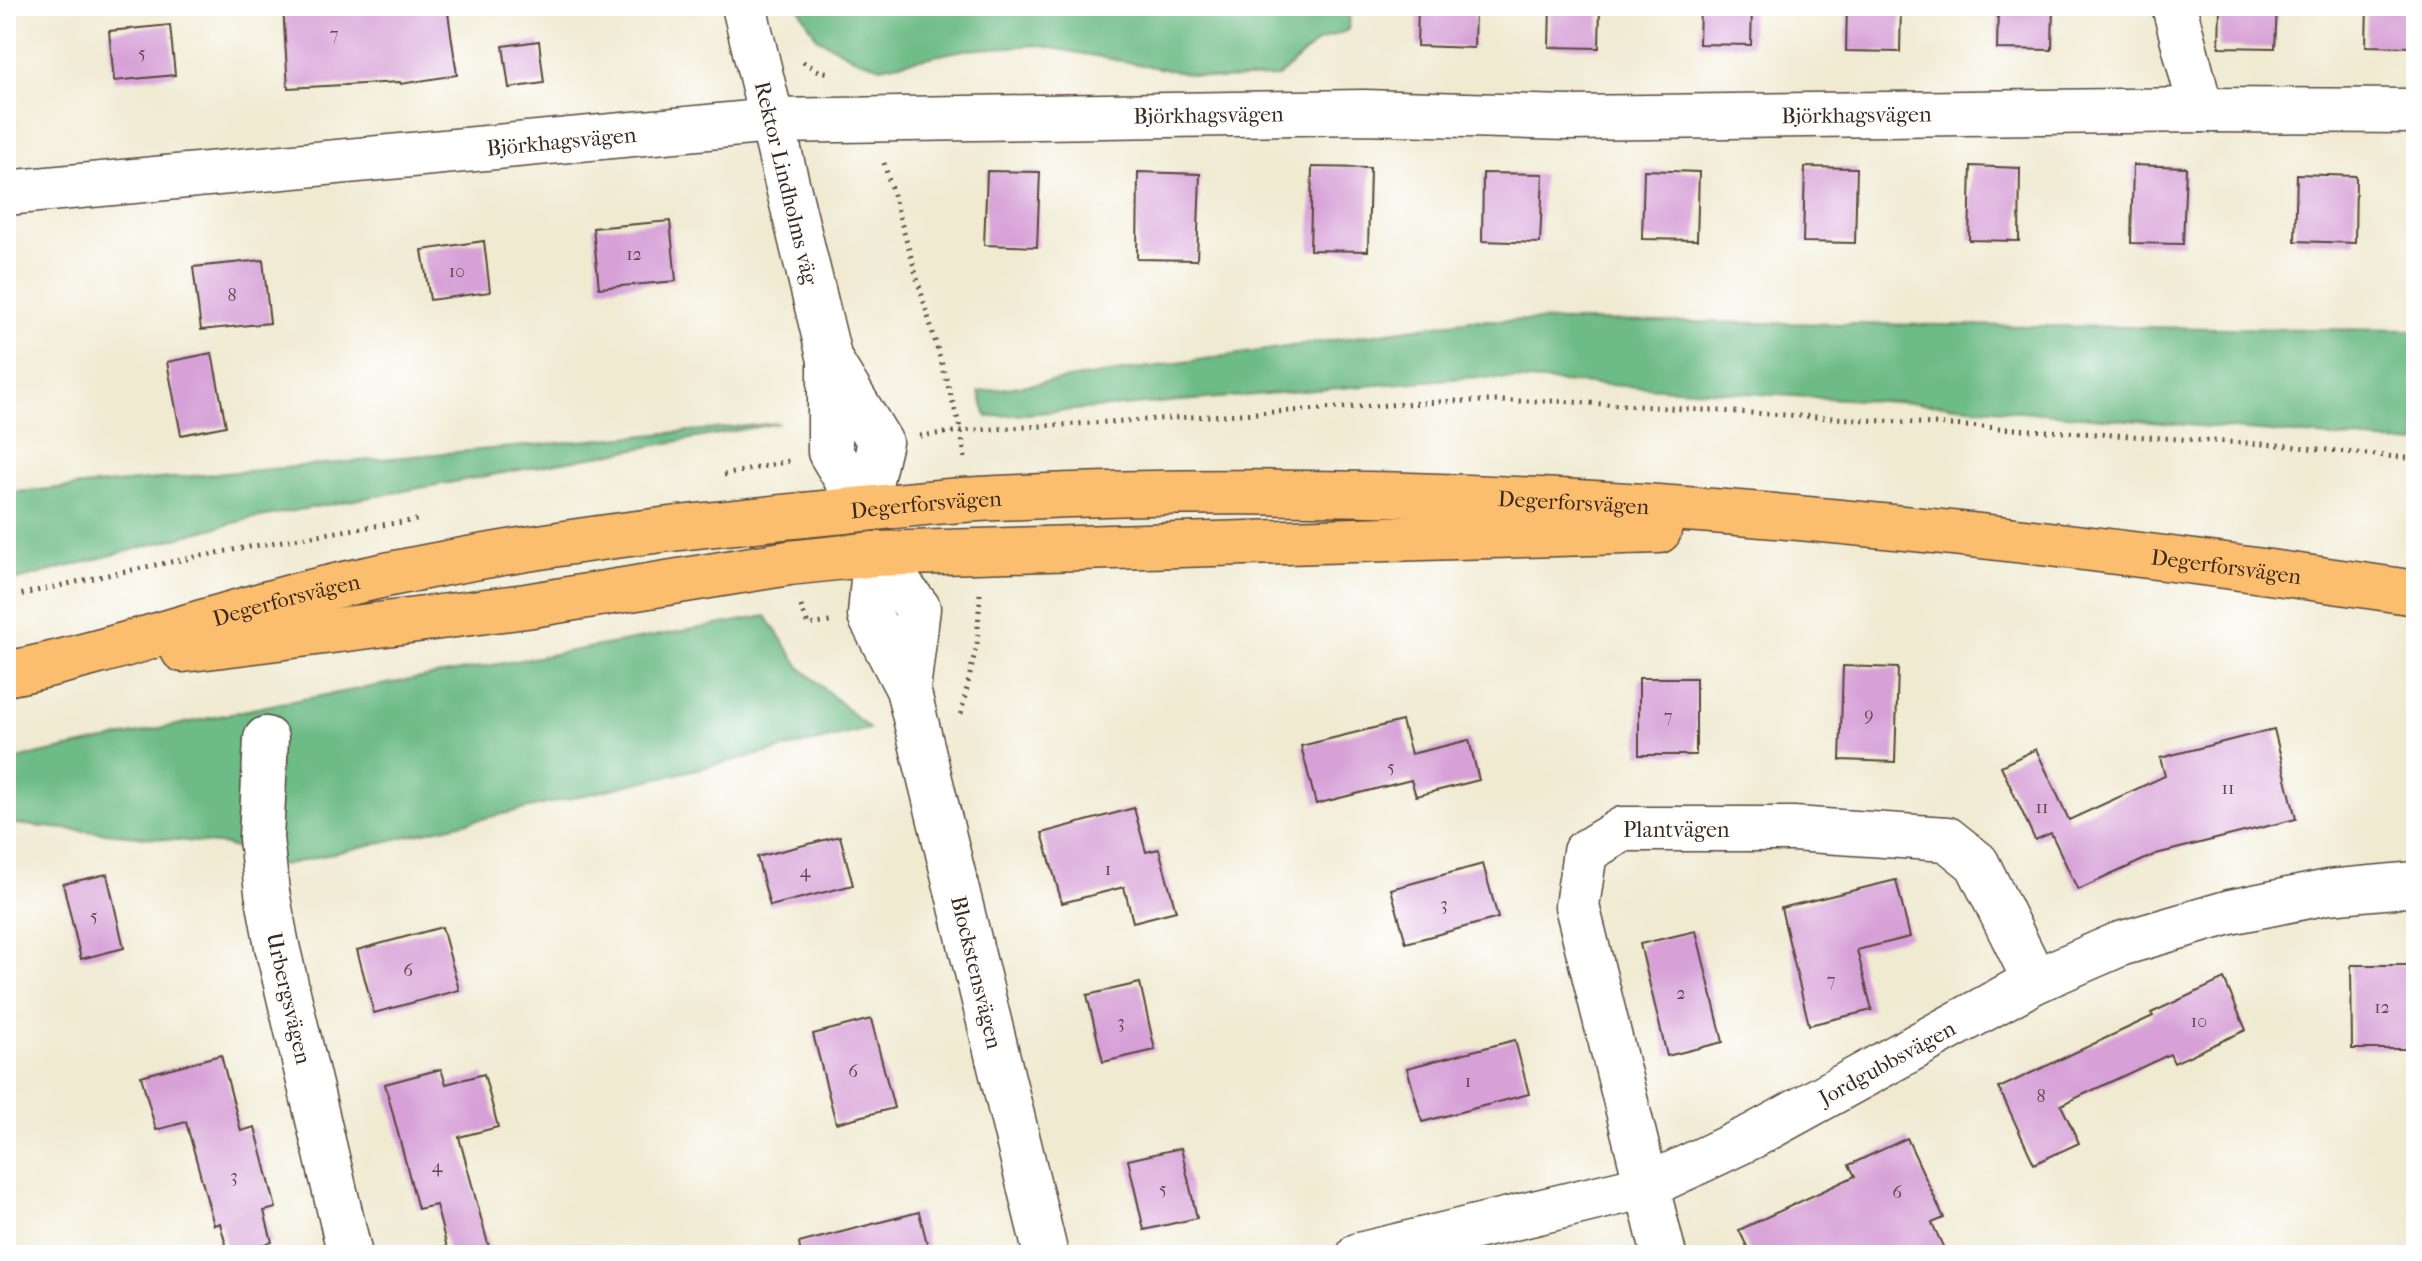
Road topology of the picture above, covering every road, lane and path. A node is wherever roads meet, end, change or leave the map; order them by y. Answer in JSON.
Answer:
{"nodes":[{"id":1,"x":744,"y":6,"type":"edge"},
{"id":2,"x":2174,"y":6,"type":"edge"},
{"id":3,"x":2201,"y":110,"type":"junction"},
{"id":4,"x":2416,"y":111,"type":"edge"},
{"id":5,"x":871,"y":119,"type":"junction"},
{"id":6,"x":772,"y":121,"type":"junction"},
{"id":7,"x":6,"y":193,"type":"edge"},
{"id":8,"x":961,"y":431,"type":"junction"},
{"id":9,"x":910,"y":437,"type":"dead end"},
{"id":10,"x":2416,"y":459,"type":"edge"},
{"id":11,"x":864,"y":509,"type":"junction"},
{"id":12,"x":1847,"y":524,"type":"junction"},
{"id":13,"x":875,"y":554,"type":"junction"},
{"id":14,"x":2416,"y":593,"type":"edge"},
{"id":15,"x":14,"y":672,"type":"edge"},
{"id":16,"x":266,"y":739,"type":"dead end"},
{"id":17,"x":2416,"y":884,"type":"edge"},
{"id":18,"x":2035,"y":981,"type":"junction"},
{"id":19,"x":1647,"y":1186,"type":"junction"},
{"id":20,"x":350,"y":1255,"type":"edge"},
{"id":21,"x":1046,"y":1255,"type":"edge"},
{"id":22,"x":1359,"y":1255,"type":"edge"},
{"id":23,"x":1664,"y":1255,"type":"edge"}],
"edges":[{"from":1,"to":6,"type":"street","name":"Rektor Lindholms väg"},
{"from":2,"to":3,"type":"street"},
{"from":3,"to":4,"type":"street","name":"Björkhagsvägen"},
{"from":3,"to":5,"type":"street","name":"Björkhagsvägen"},
{"from":5,"to":6,"type":"street","name":"Björkhagsvägen"},
{"from":5,"to":8,"type":"path"},
{"from":6,"to":7,"type":"street","name":"Björkhagsvägen"},
{"from":6,"to":11,"type":"street","name":"Rektor Lindholms väg"},
{"from":8,"to":9,"type":"path"},
{"from":8,"to":10,"type":"path"},
{"from":11,"to":12,"type":"main road","name":"Degerforsvägen"},
{"from":11,"to":13,"type":"main road"},
{"from":11,"to":15,"type":"main road","name":"Degerforsvägen"},
{"from":12,"to":13,"type":"main road","name":"Degerforsvägen"},
{"from":12,"to":14,"type":"main road","name":"Degerforsvägen"},
{"from":13,"to":15,"type":"main road","name":"Degerforsvägen"},
{"from":13,"to":21,"type":"street","name":"Blockstensvägen"},
{"from":16,"to":20,"type":"street","name":"Urbergsvägen"},
{"from":17,"to":18,"type":"street","name":"Jordgubbsvägen"},
{"from":18,"to":19,"type":"street","name":"Jordgubbsvägen"},
{"from":18,"to":19,"type":"street","name":"Plantvägen"},
{"from":19,"to":22,"type":"street","name":"Jordgubbsvägen"},
{"from":19,"to":23,"type":"street"}]}
